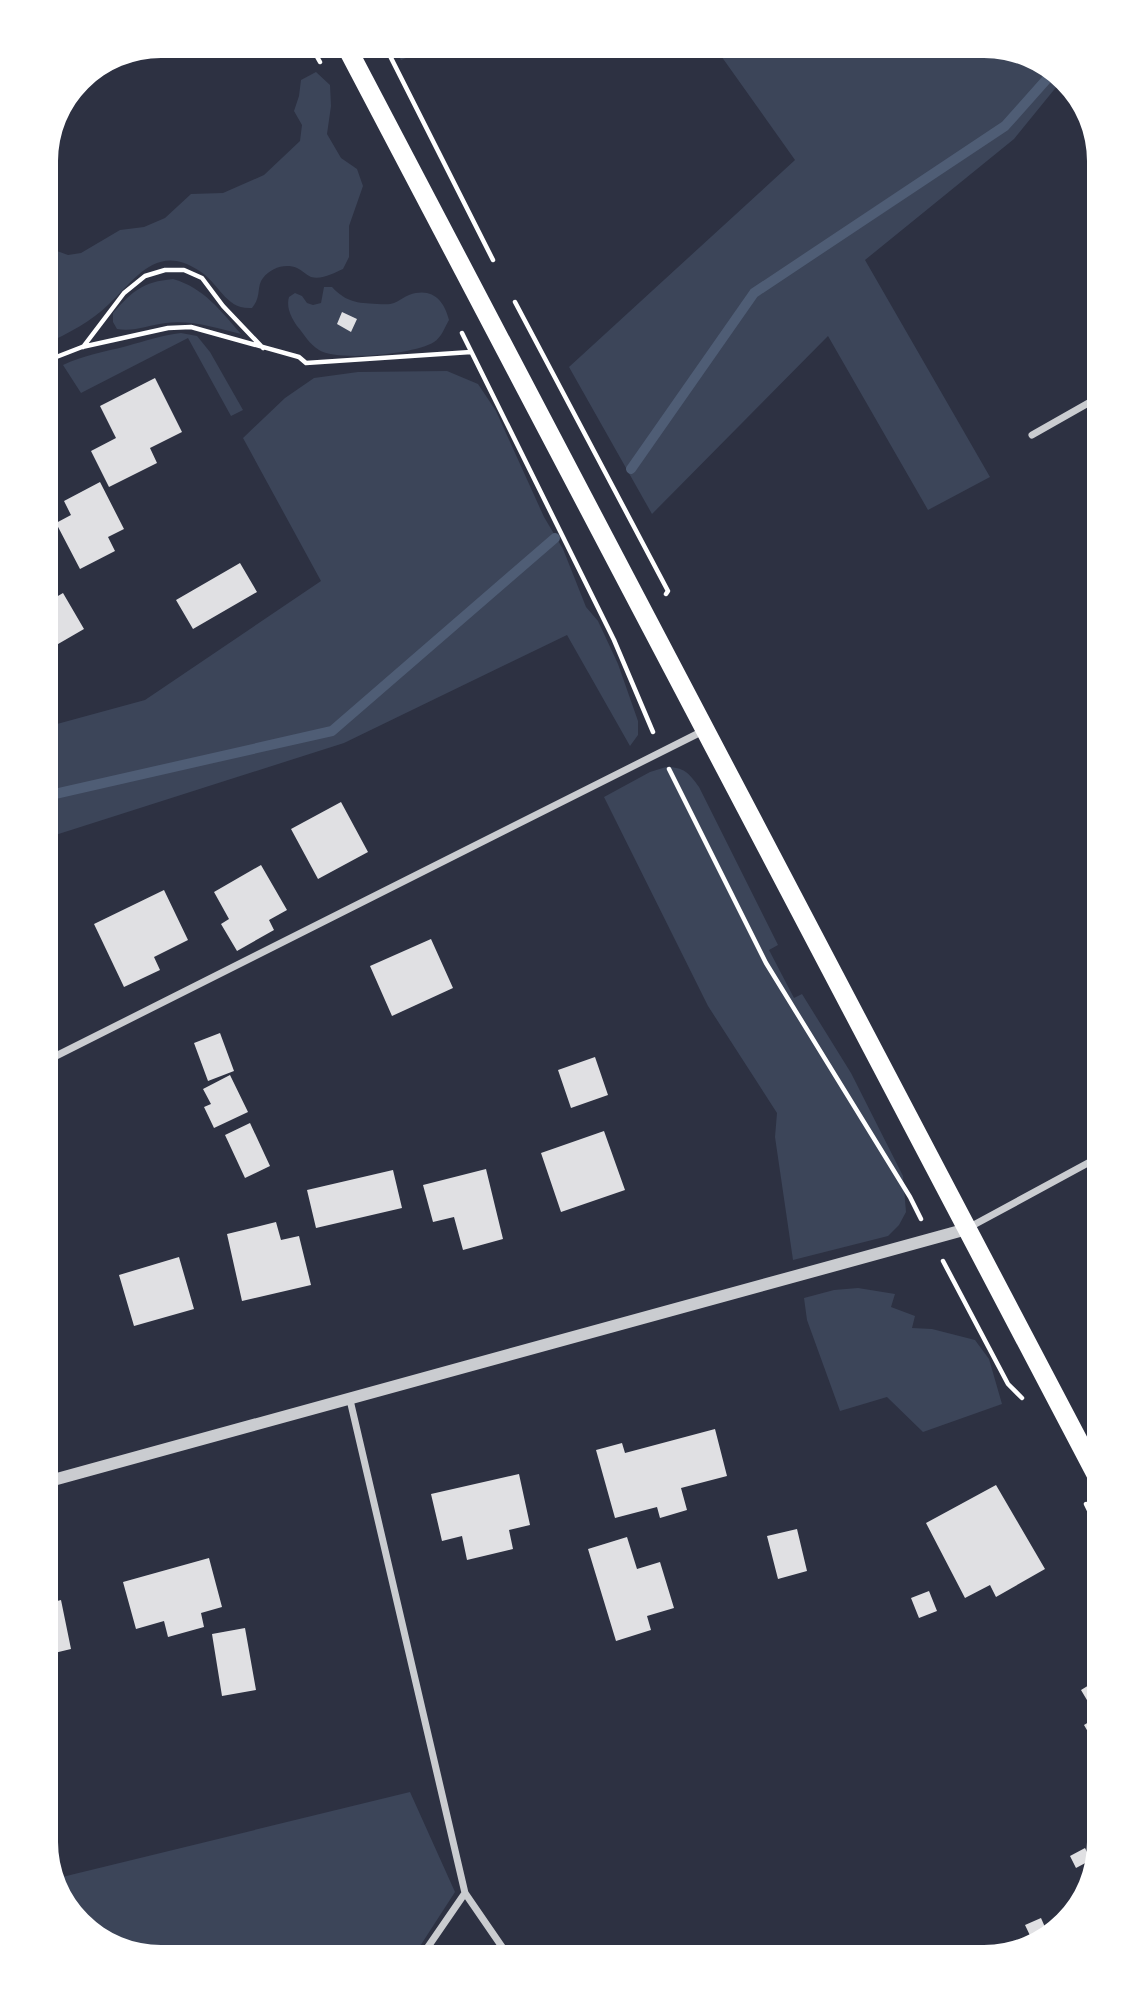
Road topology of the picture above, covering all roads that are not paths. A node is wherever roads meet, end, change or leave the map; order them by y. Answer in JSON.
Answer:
{"nodes":[{"id":1,"x":352,"y":58,"type":"edge"},
{"id":2,"x":1087,"y":404,"type":"edge"},
{"id":3,"x":1032,"y":435,"type":"dead end"},
{"id":4,"x":705,"y":729,"type":"junction"},
{"id":5,"x":58,"y":1056,"type":"edge"},
{"id":6,"x":1087,"y":1164,"type":"edge"},
{"id":7,"x":967,"y":1229,"type":"junction"},
{"id":8,"x":350,"y":1400,"type":"junction"},
{"id":9,"x":1087,"y":1455,"type":"edge"},
{"id":10,"x":58,"y":1479,"type":"edge"},
{"id":11,"x":465,"y":1893,"type":"junction"},
{"id":12,"x":429,"y":1945,"type":"edge"},
{"id":13,"x":501,"y":1945,"type":"edge"}],
"edges":[{"from":1,"to":4,"type":"highway"},
{"from":2,"to":3,"type":"street"},
{"from":4,"to":5,"type":"street"},
{"from":4,"to":7,"type":"highway"},
{"from":6,"to":7,"type":"street"},
{"from":7,"to":8,"type":"street"},
{"from":7,"to":9,"type":"highway"},
{"from":8,"to":10,"type":"street"},
{"from":8,"to":11,"type":"street"},
{"from":11,"to":12,"type":"street"},
{"from":11,"to":13,"type":"street"}]}
